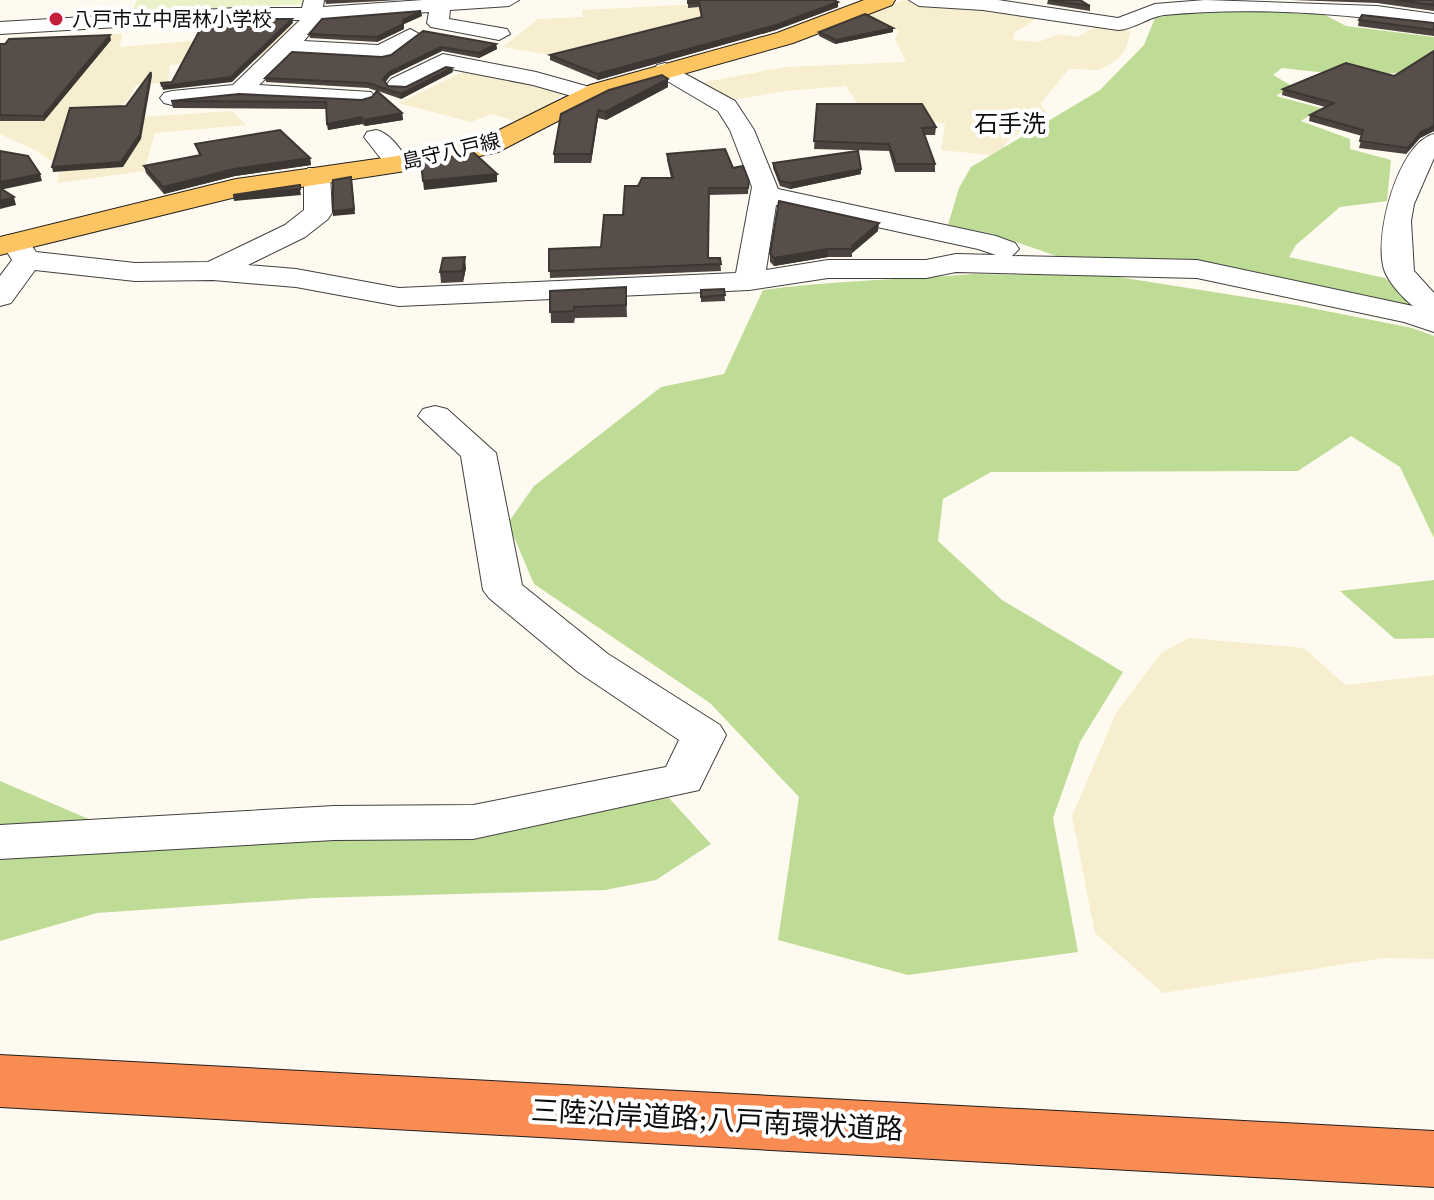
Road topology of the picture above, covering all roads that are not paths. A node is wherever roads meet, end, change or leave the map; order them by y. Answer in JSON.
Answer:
{"nodes":[{"id":1,"x":509,"y":0,"type":"edge"},
{"id":2,"x":884,"y":0,"type":"edge"},
{"id":3,"x":919,"y":0,"type":"edge"},
{"id":4,"x":1357,"y":0,"type":"edge"},
{"id":5,"x":1262,"y":2,"type":"edge"},
{"id":6,"x":433,"y":3,"type":"edge"},
{"id":7,"x":314,"y":7,"type":"edge"},
{"id":8,"x":1377,"y":12,"type":"junction"},
{"id":9,"x":1434,"y":20,"type":"edge"},
{"id":10,"x":0,"y":28,"type":"edge"},
{"id":11,"x":499,"y":34,"type":"dead end"},
{"id":12,"x":410,"y":35,"type":"dead end"},
{"id":13,"x":287,"y":46,"type":"junction"},
{"id":14,"x":665,"y":70,"type":"junction"},
{"id":15,"x":399,"y":84,"type":"edge"},
{"id":16,"x":240,"y":91,"type":"junction"},
{"id":17,"x":589,"y":94,"type":"junction"},
{"id":18,"x":363,"y":97,"type":"edge"},
{"id":19,"x":172,"y":98,"type":"edge"},
{"id":20,"x":376,"y":137,"type":"dead end"},
{"id":21,"x":1434,"y":141,"type":"edge"},
{"id":22,"x":398,"y":164,"type":"junction"},
{"id":23,"x":317,"y":174,"type":"junction"},
{"id":24,"x":763,"y":194,"type":"junction"},
{"id":25,"x":14,"y":250,"type":"edge"},
{"id":26,"x":1048,"y":265,"type":"junction"},
{"id":27,"x":213,"y":271,"type":"junction"},
{"id":28,"x":749,"y":281,"type":"junction"},
{"id":29,"x":0,"y":297,"type":"edge"},
{"id":30,"x":1434,"y":307,"type":"edge"},
{"id":31,"x":1434,"y":323,"type":"edge"},
{"id":32,"x":435,"y":416,"type":"dead end"},
{"id":33,"x":0,"y":842,"type":"edge"},
{"id":34,"x":0,"y":1081,"type":"edge"},
{"id":35,"x":1434,"y":1159,"type":"edge"}],
"edges":[{"from":1,"to":6,"type":"street"},
{"from":2,"to":14,"type":"main road","name":"島守八戸線"},
{"from":3,"to":5,"type":"street"},
{"from":4,"to":8,"type":"street"},
{"from":5,"to":8,"type":"street"},
{"from":6,"to":7,"type":"street"},
{"from":6,"to":11,"type":"street"},
{"from":7,"to":10,"type":"street"},
{"from":7,"to":13,"type":"street"},
{"from":8,"to":9,"type":"street"},
{"from":12,"to":13,"type":"street"},
{"from":13,"to":16,"type":"street"},
{"from":14,"to":17,"type":"main road","name":"島守八戸線"},
{"from":14,"to":24,"type":"street"},
{"from":15,"to":17,"type":"street"},
{"from":16,"to":18,"type":"street"},
{"from":16,"to":19,"type":"street"},
{"from":17,"to":22,"type":"main road","name":"島守八戸線"},
{"from":20,"to":22,"type":"street"},
{"from":21,"to":30,"type":"street"},
{"from":22,"to":23,"type":"main road","name":"島守八戸線"},
{"from":23,"to":25,"type":"main road","name":"島守八戸線"},
{"from":23,"to":27,"type":"street"},
{"from":24,"to":26,"type":"street"},
{"from":24,"to":28,"type":"street"},
{"from":25,"to":27,"type":"street"},
{"from":25,"to":29,"type":"street"},
{"from":26,"to":28,"type":"street"},
{"from":26,"to":31,"type":"street"},
{"from":27,"to":28,"type":"street"},
{"from":32,"to":33,"type":"street"},
{"from":34,"to":35,"type":"highway","name":"三陸沿岸道路;八戸南環状道路"}]}
